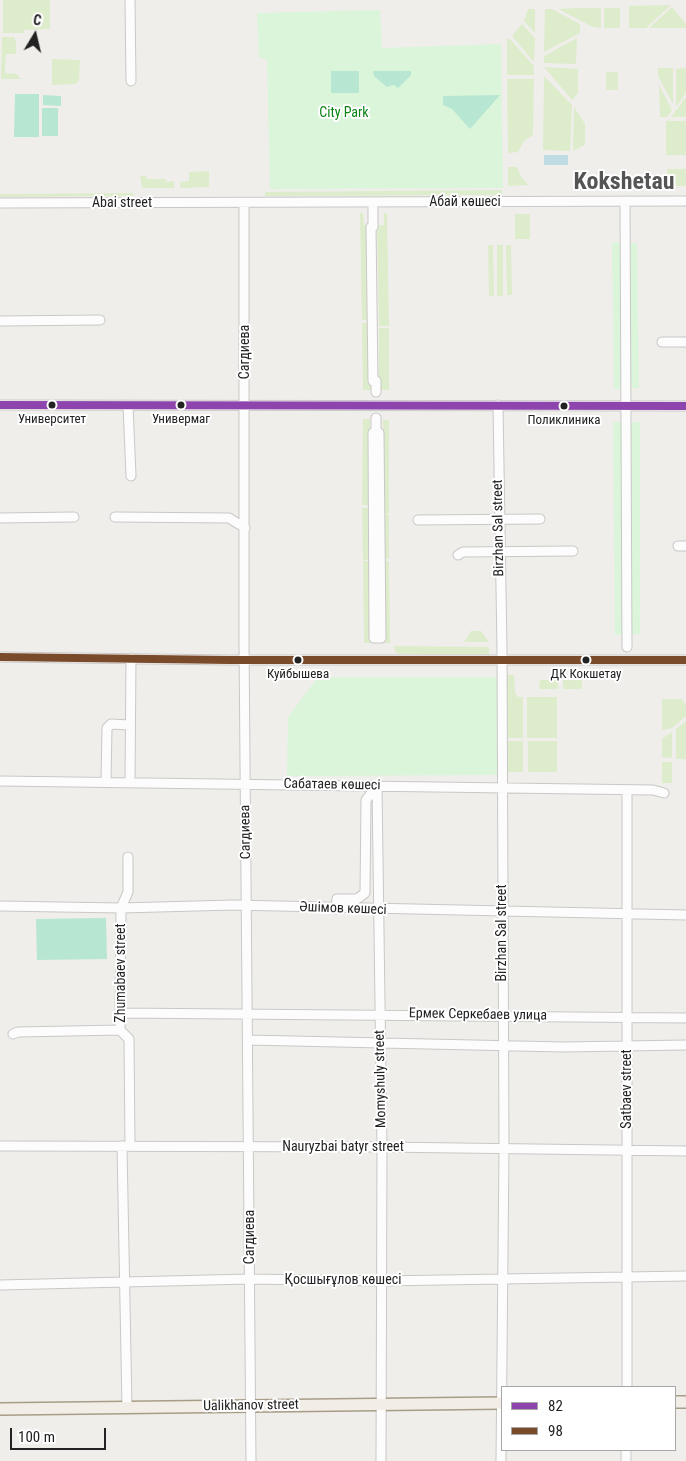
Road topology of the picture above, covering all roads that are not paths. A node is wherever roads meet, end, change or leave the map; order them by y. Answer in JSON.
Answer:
{"nodes":[{"id":1,"x":130,"y":0,"type":"edge"},
{"id":2,"x":131,"y":81,"type":"dead end"},
{"id":3,"x":624,"y":201,"type":"junction"},
{"id":4,"x":686,"y":201,"type":"edge"},
{"id":5,"x":244,"y":202,"type":"junction"},
{"id":6,"x":373,"y":202,"type":"junction"},
{"id":7,"x":0,"y":203,"type":"edge"},
{"id":8,"x":100,"y":320,"type":"dead end"},
{"id":9,"x":0,"y":321,"type":"edge"},
{"id":10,"x":662,"y":342,"type":"dead end"},
{"id":11,"x":686,"y":342,"type":"edge"},
{"id":12,"x":376,"y":392,"type":"dead end"},
{"id":13,"x":245,"y":404,"type":"junction"},
{"id":14,"x":0,"y":405,"type":"edge"},
{"id":15,"x":128,"y":405,"type":"junction"},
{"id":16,"x":498,"y":405,"type":"junction"},
{"id":17,"x":625,"y":405,"type":"junction"},
{"id":18,"x":686,"y":406,"type":"edge"},
{"id":19,"x":376,"y":418,"type":"dead end"},
{"id":20,"x":131,"y":476,"type":"dead end"},
{"id":21,"x":74,"y":517,"type":"dead end"},
{"id":22,"x":115,"y":517,"type":"dead end"},
{"id":23,"x":0,"y":518,"type":"edge"},
{"id":24,"x":540,"y":519,"type":"dead end"},
{"id":25,"x":418,"y":520,"type":"dead end"},
{"id":26,"x":498,"y":520,"type":"junction"},
{"id":27,"x":245,"y":528,"type":"junction"},
{"id":28,"x":499,"y":551,"type":"junction"},
{"id":29,"x":573,"y":551,"type":"dead end"},
{"id":30,"x":458,"y":555,"type":"dead end"},
{"id":31,"x":378,"y":642,"type":"dead end"},
{"id":32,"x":627,"y":647,"type":"dead end"},
{"id":33,"x":0,"y":657,"type":"edge"},
{"id":34,"x":131,"y":658,"type":"junction"},
{"id":35,"x":245,"y":660,"type":"junction"},
{"id":36,"x":502,"y":660,"type":"junction"},
{"id":37,"x":686,"y":660,"type":"edge"},
{"id":38,"x":130,"y":725,"type":"junction"},
{"id":39,"x":0,"y":781,"type":"edge"},
{"id":40,"x":106,"y":781,"type":"junction"},
{"id":41,"x":130,"y":781,"type":"junction"},
{"id":42,"x":246,"y":784,"type":"junction"},
{"id":43,"x":377,"y":786,"type":"junction"},
{"id":44,"x":501,"y":788,"type":"junction"},
{"id":45,"x":627,"y":790,"type":"junction"},
{"id":46,"x":664,"y":793,"type":"dead end"},
{"id":47,"x":128,"y":857,"type":"dead end"},
{"id":48,"x":0,"y":906,"type":"edge"},
{"id":49,"x":248,"y":906,"type":"junction"},
{"id":50,"x":121,"y":908,"type":"junction"},
{"id":51,"x":336,"y":909,"type":"junction"},
{"id":52,"x":377,"y":910,"type":"junction"},
{"id":53,"x":502,"y":911,"type":"junction"},
{"id":54,"x":628,"y":914,"type":"junction"},
{"id":55,"x":686,"y":914,"type":"edge"},
{"id":56,"x":120,"y":1012,"type":"junction"},
{"id":57,"x":248,"y":1013,"type":"junction"},
{"id":58,"x":379,"y":1014,"type":"junction"},
{"id":59,"x":503,"y":1016,"type":"junction"},
{"id":60,"x":627,"y":1016,"type":"junction"},
{"id":61,"x":686,"y":1018,"type":"edge"},
{"id":62,"x":120,"y":1030,"type":"junction"},
{"id":63,"x":13,"y":1034,"type":"dead end"},
{"id":64,"x":248,"y":1040,"type":"junction"},
{"id":65,"x":380,"y":1041,"type":"junction"},
{"id":66,"x":503,"y":1044,"type":"junction"},
{"id":67,"x":627,"y":1045,"type":"junction"},
{"id":68,"x":686,"y":1045,"type":"edge"},
{"id":69,"x":0,"y":1146,"type":"edge"},
{"id":70,"x":126,"y":1146,"type":"junction"},
{"id":71,"x":249,"y":1146,"type":"junction"},
{"id":72,"x":382,"y":1146,"type":"junction"},
{"id":73,"x":504,"y":1148,"type":"junction"},
{"id":74,"x":627,"y":1149,"type":"junction"},
{"id":75,"x":686,"y":1151,"type":"edge"},
{"id":76,"x":627,"y":1276,"type":"junction"},
{"id":77,"x":686,"y":1276,"type":"edge"},
{"id":78,"x":250,"y":1279,"type":"junction"},
{"id":79,"x":502,"y":1279,"type":"junction"},
{"id":80,"x":381,"y":1281,"type":"junction"},
{"id":81,"x":126,"y":1282,"type":"junction"},
{"id":82,"x":0,"y":1285,"type":"edge"},
{"id":83,"x":502,"y":1386,"type":"edge"},
{"id":84,"x":627,"y":1386,"type":"edge"},
{"id":85,"x":501,"y":1403,"type":"edge"},
{"id":86,"x":380,"y":1405,"type":"junction"},
{"id":87,"x":251,"y":1406,"type":"junction"},
{"id":88,"x":127,"y":1408,"type":"junction"},
{"id":89,"x":0,"y":1409,"type":"edge"},
{"id":90,"x":251,"y":1461,"type":"edge"},
{"id":91,"x":381,"y":1461,"type":"edge"}],
"edges":[{"from":1,"to":2,"type":"street"},
{"from":3,"to":4,"type":"street","name":"Абай көшесі"},
{"from":3,"to":6,"type":"street","name":"Абай көшесі"},
{"from":3,"to":17,"type":"street"},
{"from":5,"to":6,"type":"street","name":"Абай көшесі"},
{"from":5,"to":7,"type":"street","name":"Abai street"},
{"from":5,"to":13,"type":"street","name":"Сагдиева"},
{"from":6,"to":12,"type":"street"},
{"from":8,"to":9,"type":"street"},
{"from":10,"to":11,"type":"street"},
{"from":13,"to":15,"type":"street"},
{"from":13,"to":16,"type":"street"},
{"from":13,"to":27,"type":"street","name":"Сагдиева"},
{"from":14,"to":15,"type":"street"},
{"from":15,"to":20,"type":"street"},
{"from":16,"to":17,"type":"street"},
{"from":16,"to":26,"type":"street","name":"Birzhan Sal street"},
{"from":17,"to":18,"type":"street"},
{"from":17,"to":32,"type":"street"},
{"from":19,"to":31,"type":"street"},
{"from":21,"to":23,"type":"street"},
{"from":22,"to":27,"type":"street"},
{"from":24,"to":26,"type":"street"},
{"from":25,"to":26,"type":"street"},
{"from":26,"to":28,"type":"street","name":"Birzhan Sal street"},
{"from":27,"to":35,"type":"street","name":"Сагдиева"},
{"from":28,"to":29,"type":"street"},
{"from":28,"to":30,"type":"street"},
{"from":28,"to":36,"type":"street","name":"Birzhan Sal street"},
{"from":33,"to":34,"type":"street"},
{"from":34,"to":35,"type":"street"},
{"from":34,"to":38,"type":"street"},
{"from":35,"to":36,"type":"street"},
{"from":35,"to":42,"type":"street","name":"Сагдиева"},
{"from":36,"to":37,"type":"street"},
{"from":36,"to":44,"type":"street","name":"Birzhan Sal street"},
{"from":38,"to":40,"type":"street"},
{"from":38,"to":41,"type":"street"},
{"from":39,"to":40,"type":"street","name":"Сабатаев көшесі"},
{"from":40,"to":41,"type":"street","name":"Сабатаев көшесі"},
{"from":41,"to":42,"type":"street","name":"Сабатаев көшесі"},
{"from":42,"to":43,"type":"street","name":"Сабатаев көшесі"},
{"from":42,"to":49,"type":"street","name":"Сагдиева"},
{"from":43,"to":44,"type":"street","name":"Сабатаев көшесі"},
{"from":43,"to":51,"type":"street"},
{"from":43,"to":52,"type":"street","name":"Momyshuly street"},
{"from":44,"to":45,"type":"street","name":"Сабатаев көшесі"},
{"from":44,"to":53,"type":"street","name":"Birzhan Sal street"},
{"from":45,"to":46,"type":"street","name":"Сабатаев көшесі"},
{"from":45,"to":54,"type":"street","name":"Satbaev street"},
{"from":47,"to":50,"type":"street","name":"Zhumabaev street"},
{"from":48,"to":50,"type":"street","name":"Әшімов көшесі"},
{"from":49,"to":50,"type":"street","name":"Әшімов көшесі"},
{"from":49,"to":51,"type":"street","name":"Әшімов көшесі"},
{"from":49,"to":57,"type":"street","name":"Сагдиева"},
{"from":50,"to":56,"type":"street","name":"Zhumabaev street"},
{"from":51,"to":52,"type":"street","name":"Әшімов көшесі"},
{"from":52,"to":53,"type":"street","name":"Әшімов көшесі"},
{"from":52,"to":58,"type":"street","name":"Momyshuly street"},
{"from":53,"to":54,"type":"street","name":"Әшімов көшесі"},
{"from":53,"to":59,"type":"street","name":"Birzhan Sal street"},
{"from":54,"to":55,"type":"street","name":"Әшімов көшесі"},
{"from":54,"to":60,"type":"street","name":"Satbaev street"},
{"from":56,"to":57,"type":"street","name":"Ермек Серкебаев улица"},
{"from":56,"to":62,"type":"street","name":"Zhumabaev street"},
{"from":57,"to":58,"type":"street","name":"Ермек Серкебаев улица"},
{"from":57,"to":64,"type":"street","name":"Сагдиева"},
{"from":58,"to":59,"type":"street","name":"Ермек Серкебаев улица"},
{"from":58,"to":65,"type":"street","name":"Momyshuly street"},
{"from":59,"to":60,"type":"street","name":"Ермек Серкебаев улица"},
{"from":59,"to":66,"type":"street","name":"Birzhan Sal street"},
{"from":60,"to":61,"type":"street","name":"Ермек Серкебаев улица"},
{"from":60,"to":67,"type":"street","name":"Satbaev street"},
{"from":62,"to":63,"type":"street"},
{"from":62,"to":70,"type":"street","name":"Zhumabaev street"},
{"from":64,"to":65,"type":"street","name":"Ермек Серкебаев улица"},
{"from":64,"to":71,"type":"street","name":"Сагдиева"},
{"from":65,"to":66,"type":"street","name":"Ермек Серкебаев улица"},
{"from":65,"to":72,"type":"street","name":"Momyshuly street"},
{"from":66,"to":67,"type":"street","name":"Ермек Серкебаев улица"},
{"from":66,"to":73,"type":"street","name":"Birzhan Sal street"},
{"from":67,"to":68,"type":"street","name":"Ермек Серкебаев улица"},
{"from":67,"to":74,"type":"street","name":"Satbaev street"},
{"from":69,"to":70,"type":"street","name":"Nauryzbai batyr street"},
{"from":70,"to":71,"type":"street","name":"Nauryzbai batyr street"},
{"from":70,"to":81,"type":"street","name":"Zhumabaev street"},
{"from":71,"to":72,"type":"street","name":"Nauryzbai batyr street"},
{"from":71,"to":78,"type":"street","name":"Сагдиева"},
{"from":72,"to":73,"type":"street","name":"Nauryzbai batyr street"},
{"from":72,"to":80,"type":"street","name":"Momyshuly street"},
{"from":73,"to":74,"type":"street","name":"Nauryzbai batyr street"},
{"from":73,"to":79,"type":"street","name":"Birzhan Sal street"},
{"from":74,"to":75,"type":"street","name":"Nauryzbai batyr street"},
{"from":74,"to":76,"type":"street","name":"Satbaev street"},
{"from":76,"to":77,"type":"street","name":"Қосшығұлов көшесі"},
{"from":76,"to":79,"type":"street","name":"Қосшығұлов көшесі"},
{"from":76,"to":84,"type":"street","name":"Satbaev street"},
{"from":78,"to":80,"type":"street","name":"Қосшығұлов көшесі"},
{"from":78,"to":81,"type":"street","name":"Қосшығұлов көшесі"},
{"from":78,"to":87,"type":"street","name":"Сагдиева"},
{"from":79,"to":80,"type":"street","name":"Қосшығұлов көшесі"},
{"from":79,"to":83,"type":"street","name":"Birzhan Sal street"},
{"from":80,"to":86,"type":"street","name":"Momyshuly street"},
{"from":81,"to":82,"type":"street","name":"Қосшығұлов көшесі"},
{"from":81,"to":88,"type":"street","name":"Zhumabaev street"},
{"from":85,"to":86,"type":"main road","name":"Ualikhanov street"},
{"from":86,"to":87,"type":"main road","name":"Ualikhanov street"},
{"from":86,"to":91,"type":"street","name":"Momyshuly street"},
{"from":87,"to":88,"type":"main road","name":"Ualikhanov street"},
{"from":87,"to":90,"type":"street","name":"Сагдиева"},
{"from":88,"to":89,"type":"main road","name":"Ualikhanov street"}]}
